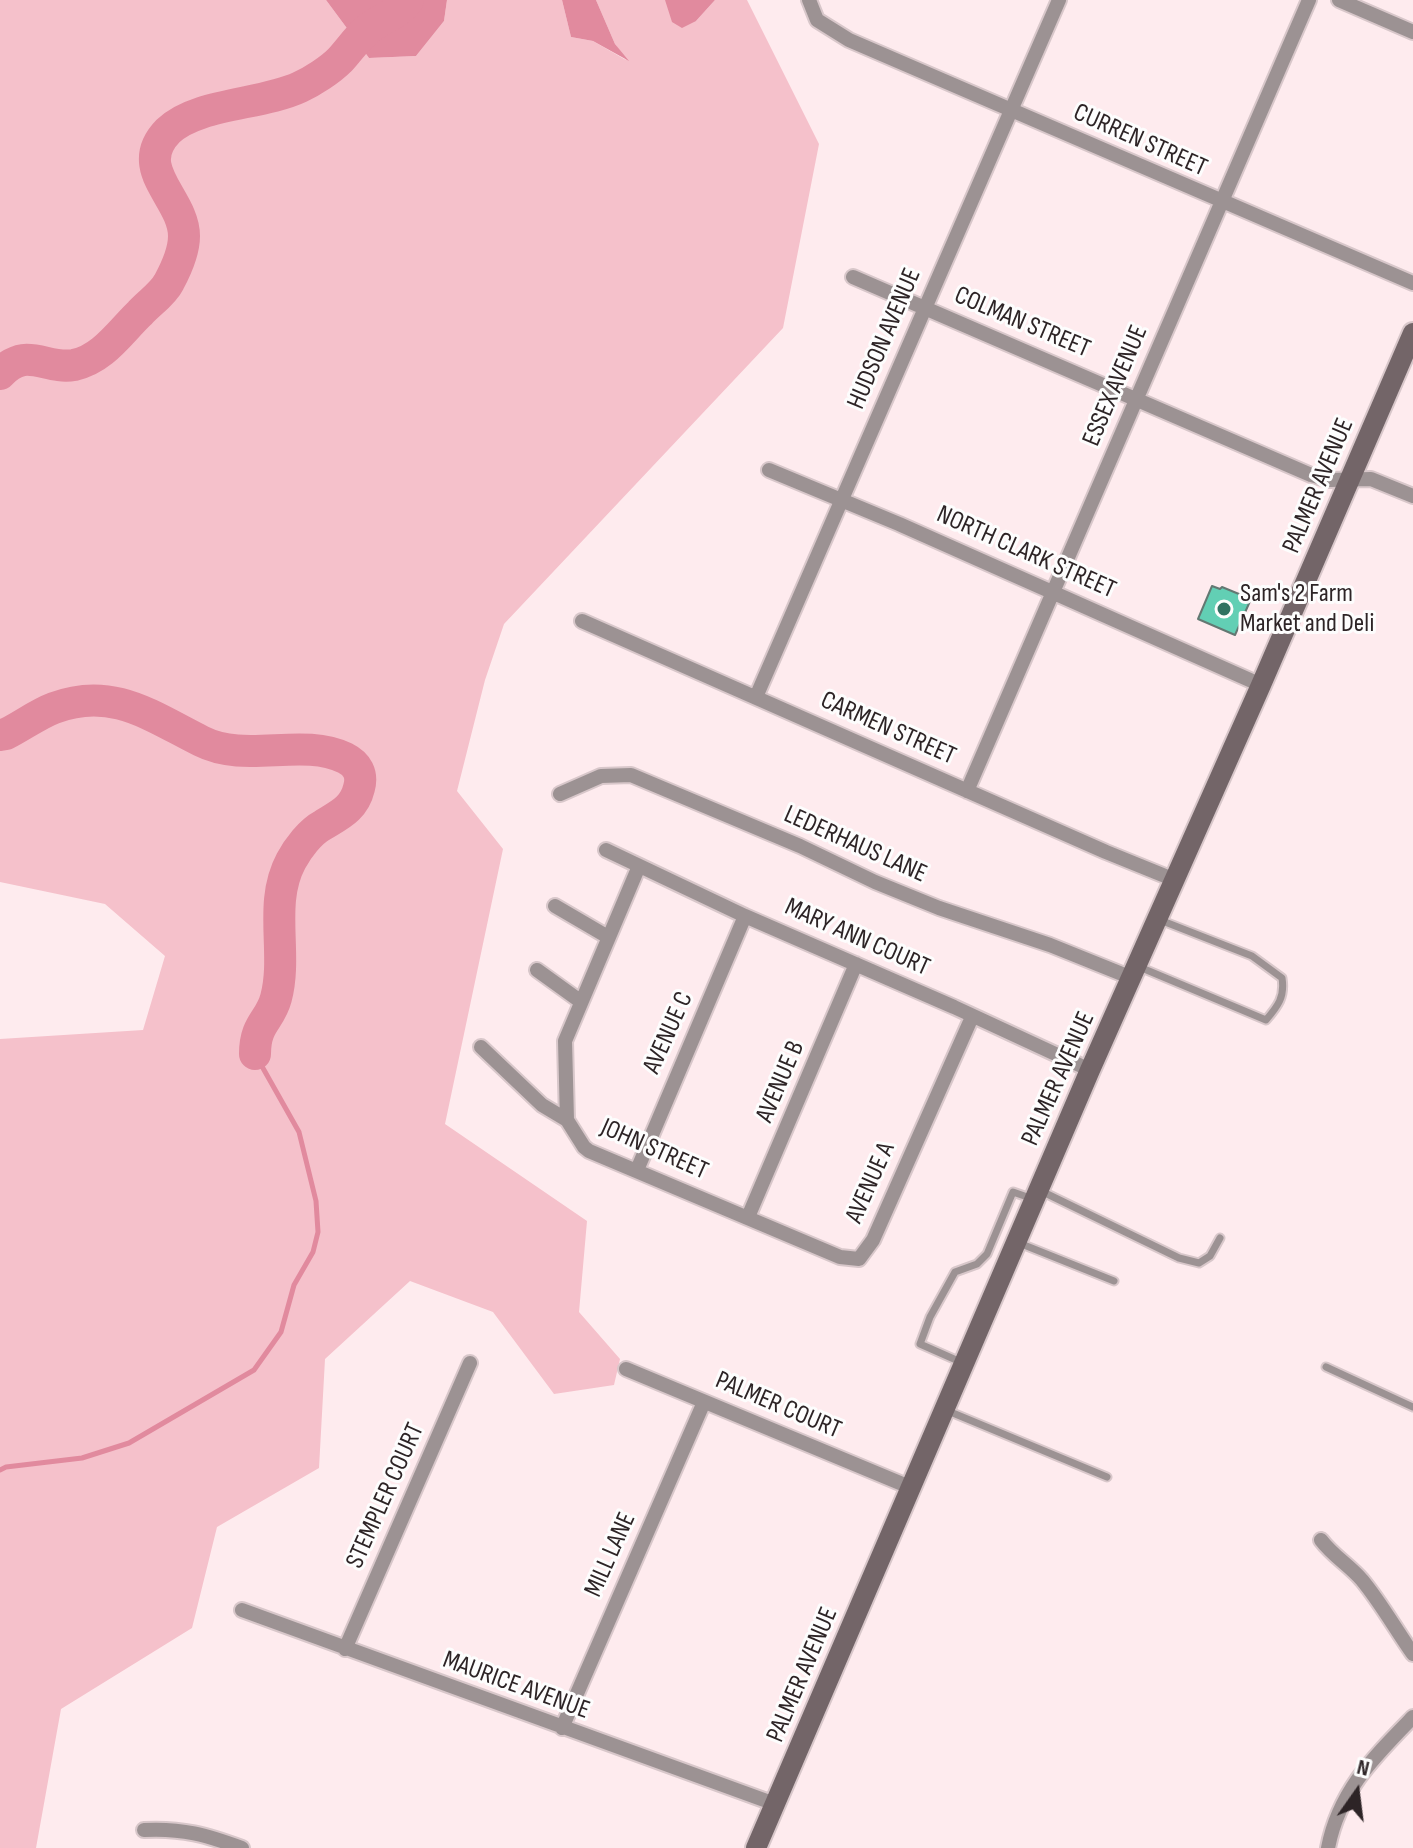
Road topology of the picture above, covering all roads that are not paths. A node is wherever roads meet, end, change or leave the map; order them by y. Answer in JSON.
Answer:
{"nodes":[{"id":1,"x":809,"y":0,"type":"edge"},
{"id":2,"x":1059,"y":0,"type":"edge"},
{"id":3,"x":1309,"y":0,"type":"edge"},
{"id":4,"x":1339,"y":0,"type":"edge"},
{"id":5,"x":1413,"y":32,"type":"edge"},
{"id":6,"x":1011,"y":110,"type":"junction"},
{"id":7,"x":1221,"y":202,"type":"junction"},
{"id":8,"x":853,"y":277,"type":"dead end"},
{"id":9,"x":1413,"y":283,"type":"edge"},
{"id":10,"x":925,"y":308,"type":"junction"},
{"id":11,"x":1413,"y":333,"type":"edge"},
{"id":12,"x":1136,"y":399,"type":"junction"},
{"id":13,"x":769,"y":470,"type":"dead end"},
{"id":14,"x":1351,"y":480,"type":"junction"},
{"id":15,"x":1413,"y":496,"type":"edge"},
{"id":16,"x":841,"y":501,"type":"junction"},
{"id":17,"x":1052,"y":591,"type":"junction"},
{"id":18,"x":582,"y":621,"type":"dead end"},
{"id":19,"x":1261,"y":685,"type":"junction"},
{"id":20,"x":756,"y":697,"type":"junction"},
{"id":21,"x":967,"y":791,"type":"junction"},
{"id":22,"x":560,"y":794,"type":"dead end"},
{"id":23,"x":606,"y":850,"type":"dead end"},
{"id":24,"x":639,"y":866,"type":"junction"},
{"id":25,"x":1175,"y":880,"type":"junction"},
{"id":26,"x":555,"y":906,"type":"dead end"},
{"id":27,"x":745,"y":916,"type":"junction"},
{"id":28,"x":1158,"y":919,"type":"junction"},
{"id":29,"x":608,"y":937,"type":"junction"},
{"id":30,"x":856,"y":964,"type":"junction"},
{"id":31,"x":537,"y":970,"type":"dead end"},
{"id":32,"x":1134,"y":972,"type":"junction"},
{"id":33,"x":580,"y":1001,"type":"junction"},
{"id":34,"x":972,"y":1017,"type":"junction"},
{"id":35,"x":481,"y":1047,"type":"dead end"},
{"id":36,"x":1090,"y":1070,"type":"junction"},
{"id":37,"x":567,"y":1120,"type":"junction"},
{"id":38,"x":637,"y":1170,"type":"junction"},
{"id":39,"x":1037,"y":1195,"type":"junction"},
{"id":40,"x":748,"y":1217,"type":"junction"},
{"id":41,"x":1220,"y":1238,"type":"dead end"},
{"id":42,"x":1017,"y":1242,"type":"junction"},
{"id":43,"x":987,"y":1254,"type":"junction"},
{"id":44,"x":1009,"y":1262,"type":"junction"},
{"id":45,"x":1114,"y":1281,"type":"dead end"},
{"id":46,"x":470,"y":1363,"type":"dead end"},
{"id":47,"x":964,"y":1363,"type":"junction"},
{"id":48,"x":1326,"y":1367,"type":"dead end"},
{"id":49,"x":626,"y":1369,"type":"dead end"},
{"id":50,"x":704,"y":1402,"type":"junction"},
{"id":51,"x":1413,"y":1407,"type":"edge"},
{"id":52,"x":946,"y":1410,"type":"junction"},
{"id":53,"x":1107,"y":1477,"type":"dead end"},
{"id":54,"x":912,"y":1488,"type":"junction"},
{"id":55,"x":1321,"y":1540,"type":"dead end"},
{"id":56,"x":242,"y":1610,"type":"dead end"},
{"id":57,"x":345,"y":1649,"type":"junction"},
{"id":58,"x":1413,"y":1654,"type":"edge"},
{"id":59,"x":1413,"y":1717,"type":"edge"},
{"id":60,"x":562,"y":1728,"type":"junction"},
{"id":61,"x":775,"y":1804,"type":"junction"},
{"id":62,"x":144,"y":1830,"type":"dead end"},
{"id":63,"x":242,"y":1848,"type":"edge"},
{"id":64,"x":756,"y":1848,"type":"edge"},
{"id":65,"x":1328,"y":1848,"type":"edge"}],
"edges":[{"from":1,"to":6,"type":"street","name":"CURREN STREET"},
{"from":2,"to":6,"type":"street","name":"HUDSON AVENUE"},
{"from":3,"to":7,"type":"street","name":"ESSEX AVENUE"},
{"from":4,"to":5,"type":"street"},
{"from":6,"to":7,"type":"street","name":"CURREN STREET"},
{"from":6,"to":10,"type":"street","name":"HUDSON AVENUE"},
{"from":7,"to":9,"type":"street","name":"CURREN STREET"},
{"from":7,"to":12,"type":"street","name":"ESSEX AVENUE"},
{"from":8,"to":10,"type":"street","name":"COLMAN STREET"},
{"from":10,"to":12,"type":"street","name":"COLMAN STREET"},
{"from":10,"to":16,"type":"street","name":"HUDSON AVENUE"},
{"from":11,"to":14,"type":"street","name":"PALMER AVENUE"},
{"from":12,"to":14,"type":"street","name":"COLMAN STREET"},
{"from":12,"to":17,"type":"street","name":"ESSEX AVENUE"},
{"from":13,"to":16,"type":"street","name":"NORTH CLARK STREET"},
{"from":14,"to":15,"type":"street","name":"COLMAN STREET"},
{"from":14,"to":19,"type":"street","name":"PALMER AVENUE"},
{"from":16,"to":17,"type":"street","name":"NORTH CLARK STREET"},
{"from":16,"to":20,"type":"street","name":"HUDSON AVENUE"},
{"from":17,"to":19,"type":"street","name":"NORTH CLARK STREET"},
{"from":17,"to":21,"type":"street","name":"ESSEX AVENUE"},
{"from":18,"to":20,"type":"street","name":"CARMEN STREET"},
{"from":19,"to":25,"type":"street","name":"PALMER AVENUE"},
{"from":20,"to":21,"type":"street","name":"CARMEN STREET"},
{"from":21,"to":25,"type":"street","name":"CARMEN STREET"},
{"from":22,"to":32,"type":"street","name":"LEDERHAUS LANE"},
{"from":23,"to":24,"type":"street","name":"MARY ANN COURT"},
{"from":24,"to":27,"type":"street","name":"MARY ANN COURT"},
{"from":24,"to":29,"type":"street"},
{"from":25,"to":28,"type":"street","name":"PALMER AVENUE"},
{"from":26,"to":29,"type":"street"},
{"from":27,"to":30,"type":"street","name":"MARY ANN COURT"},
{"from":27,"to":38,"type":"street","name":"AVENUE C"},
{"from":28,"to":32,"type":"street","name":"PALMER AVENUE"},
{"from":28,"to":32,"type":"lane"},
{"from":29,"to":33,"type":"street"},
{"from":30,"to":34,"type":"street","name":"MARY ANN COURT"},
{"from":30,"to":40,"type":"street","name":"AVENUE B"},
{"from":31,"to":33,"type":"street"},
{"from":32,"to":36,"type":"street","name":"PALMER AVENUE"},
{"from":33,"to":37,"type":"street"},
{"from":34,"to":36,"type":"street","name":"MARY ANN COURT"},
{"from":34,"to":40,"type":"street","name":"AVENUE A"},
{"from":35,"to":37,"type":"street","name":"JOHN STREET"},
{"from":36,"to":39,"type":"street","name":"PALMER AVENUE"},
{"from":37,"to":38,"type":"street","name":"JOHN STREET"},
{"from":38,"to":40,"type":"street","name":"JOHN STREET"},
{"from":39,"to":41,"type":"lane"},
{"from":39,"to":42,"type":"street","name":"PALMER AVENUE"},
{"from":39,"to":43,"type":"lane"},
{"from":42,"to":44,"type":"street","name":"PALMER AVENUE"},
{"from":42,"to":45,"type":"lane"},
{"from":43,"to":44,"type":"lane"},
{"from":43,"to":47,"type":"lane"},
{"from":44,"to":47,"type":"street","name":"PALMER AVENUE"},
{"from":46,"to":57,"type":"street","name":"STEMPLER COURT"},
{"from":47,"to":52,"type":"street","name":"PALMER AVENUE"},
{"from":48,"to":51,"type":"lane"},
{"from":49,"to":50,"type":"street","name":"PALMER COURT"},
{"from":50,"to":54,"type":"street","name":"PALMER COURT"},
{"from":50,"to":60,"type":"street","name":"MILL LANE"},
{"from":52,"to":53,"type":"lane"},
{"from":52,"to":54,"type":"street","name":"PALMER AVENUE"},
{"from":54,"to":61,"type":"street","name":"PALMER AVENUE"},
{"from":55,"to":58,"type":"street"},
{"from":56,"to":57,"type":"street","name":"MAURICE AVENUE"},
{"from":57,"to":60,"type":"street","name":"MAURICE AVENUE"},
{"from":59,"to":65,"type":"street"},
{"from":60,"to":61,"type":"street","name":"MAURICE AVENUE"},
{"from":61,"to":64,"type":"street","name":"PALMER AVENUE"},
{"from":62,"to":63,"type":"street"}]}
